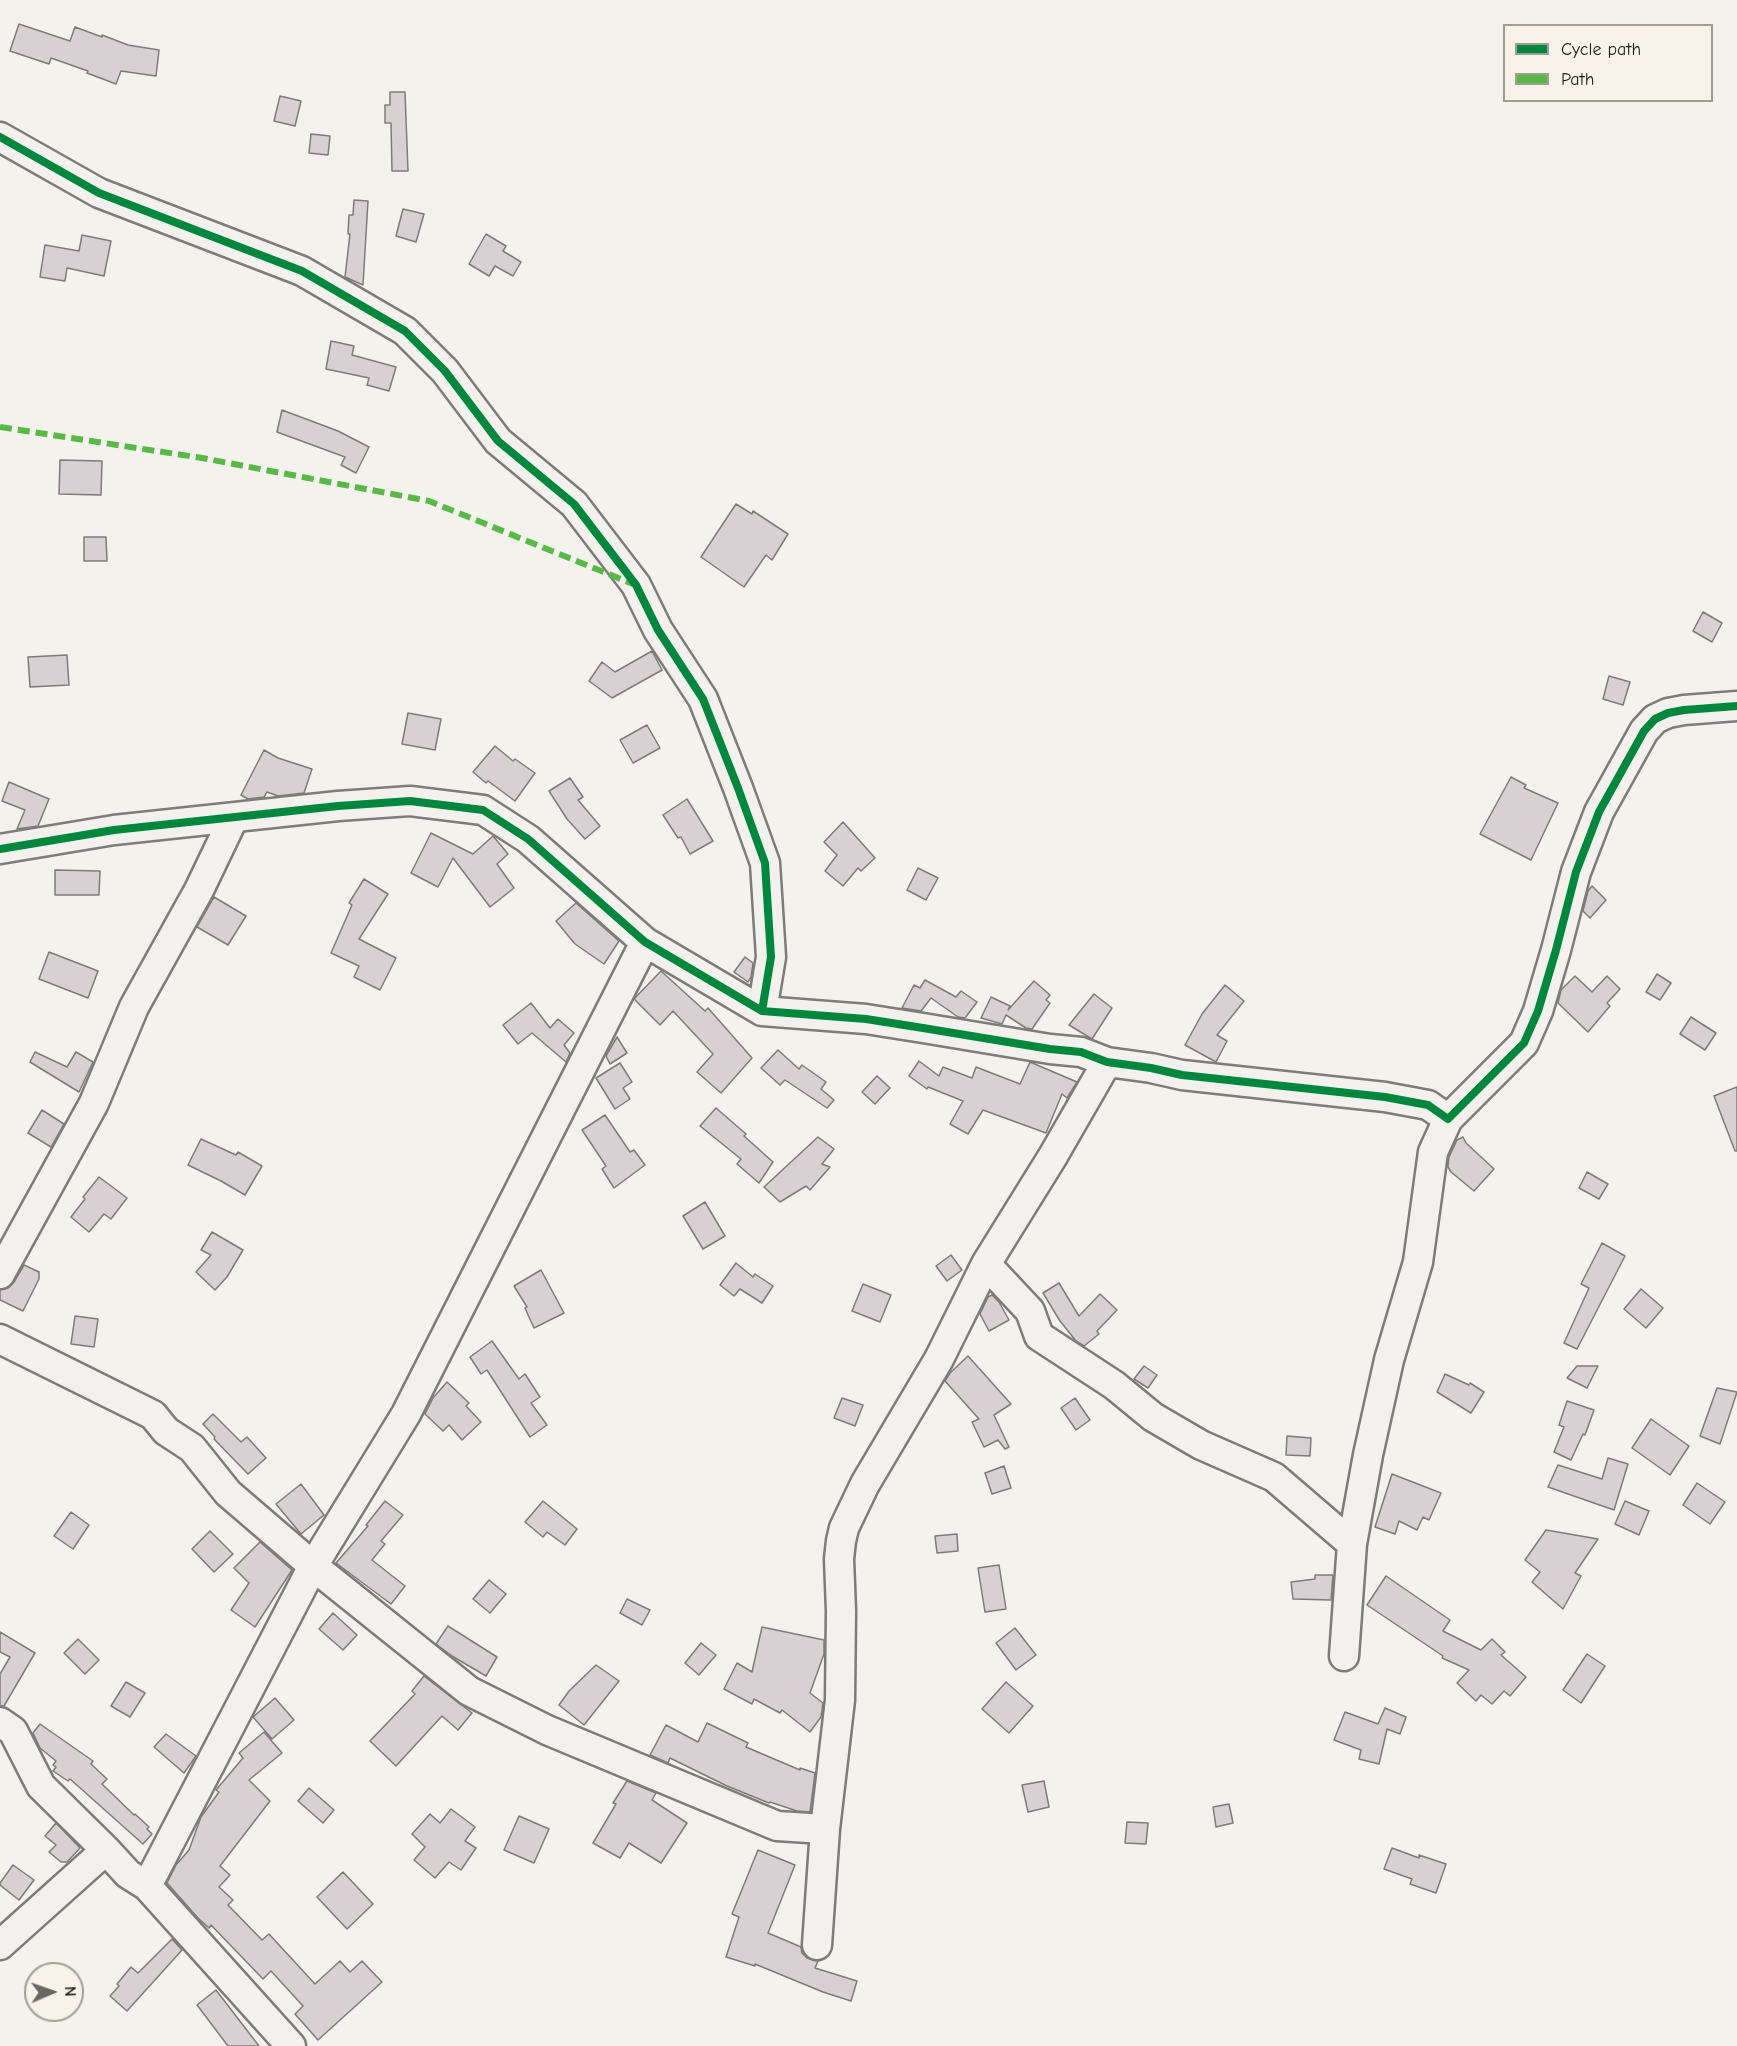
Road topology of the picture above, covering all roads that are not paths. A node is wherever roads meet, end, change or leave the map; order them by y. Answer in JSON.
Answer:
{"nodes":[{"id":1,"x":0,"y":137,"type":"edge"},
{"id":2,"x":1737,"y":706,"type":"edge"},
{"id":3,"x":234,"y":817,"type":"junction"},
{"id":4,"x":0,"y":849,"type":"edge"},
{"id":5,"x":645,"y":942,"type":"junction"},
{"id":6,"x":762,"y":1011,"type":"junction"},
{"id":7,"x":1107,"y":1062,"type":"junction"},
{"id":8,"x":1448,"y":1119,"type":"junction"},
{"id":9,"x":986,"y":1264,"type":"junction"},
{"id":10,"x":0,"y":1274,"type":"edge"},
{"id":11,"x":0,"y":1339,"type":"edge"},
{"id":12,"x":1352,"y":1544,"type":"junction"},
{"id":13,"x":313,"y":1566,"type":"junction"},
{"id":14,"x":1344,"y":1656,"type":"dead end"},
{"id":15,"x":0,"y":1722,"type":"edge"},
{"id":16,"x":825,"y":1829,"type":"junction"},
{"id":17,"x":106,"y":1850,"type":"junction"},
{"id":18,"x":147,"y":1886,"type":"junction"},
{"id":19,"x":0,"y":1945,"type":"edge"},
{"id":20,"x":817,"y":1945,"type":"dead end"},
{"id":21,"x":291,"y":2046,"type":"edge"}],
"edges":[{"from":1,"to":6,"type":"street"},
{"from":2,"to":8,"type":"street"},
{"from":3,"to":4,"type":"street"},
{"from":3,"to":5,"type":"street"},
{"from":3,"to":10,"type":"street"},
{"from":5,"to":6,"type":"street"},
{"from":5,"to":13,"type":"street"},
{"from":6,"to":7,"type":"street"},
{"from":7,"to":8,"type":"street"},
{"from":7,"to":9,"type":"street"},
{"from":8,"to":12,"type":"street"},
{"from":9,"to":12,"type":"street"},
{"from":9,"to":16,"type":"street"},
{"from":11,"to":13,"type":"street"},
{"from":12,"to":14,"type":"street"},
{"from":13,"to":16,"type":"street"},
{"from":13,"to":18,"type":"street"},
{"from":15,"to":17,"type":"street"},
{"from":16,"to":20,"type":"street"},
{"from":17,"to":18,"type":"street"},
{"from":17,"to":19,"type":"street"},
{"from":18,"to":21,"type":"street"}]}
